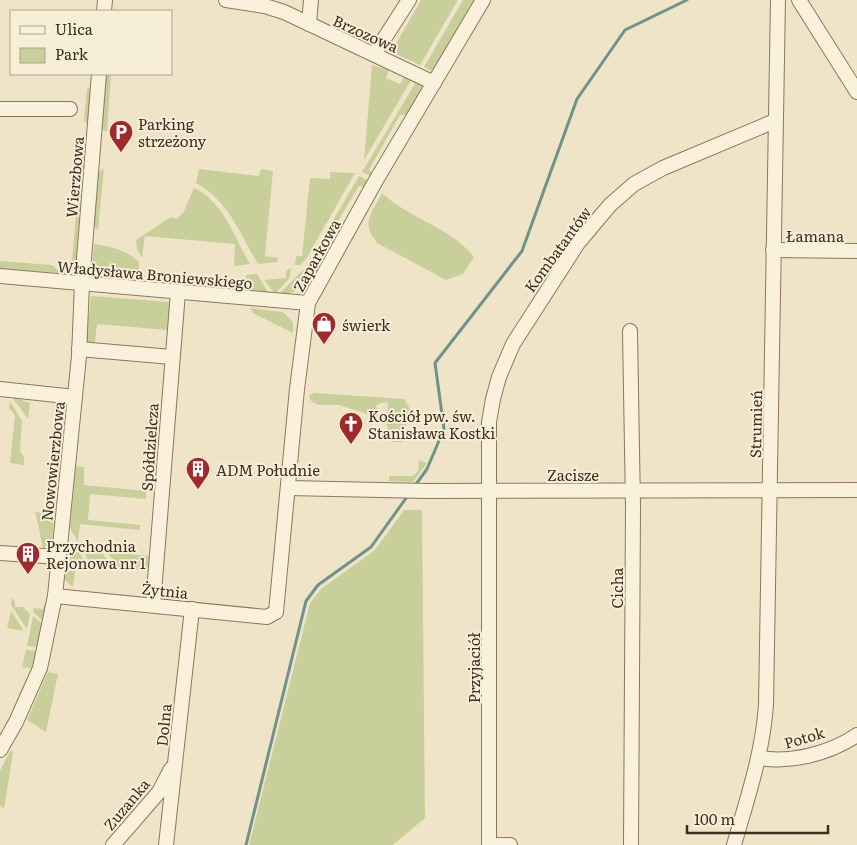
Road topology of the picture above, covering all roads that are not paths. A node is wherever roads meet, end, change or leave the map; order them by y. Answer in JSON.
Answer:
{"nodes":[{"id":1,"x":226,"y":0,"type":"edge"},
{"id":2,"x":311,"y":0,"type":"edge"},
{"id":3,"x":409,"y":0,"type":"edge"},
{"id":4,"x":483,"y":0,"type":"edge"},
{"id":5,"x":778,"y":0,"type":"edge"},
{"id":6,"x":799,"y":0,"type":"edge"},
{"id":7,"x":308,"y":24,"type":"junction"},
{"id":8,"x":375,"y":53,"type":"junction"},
{"id":9,"x":99,"y":75,"type":"edge"},
{"id":10,"x":434,"y":83,"type":"junction"},
{"id":11,"x":855,"y":85,"type":"edge"},
{"id":12,"x":0,"y":109,"type":"edge"},
{"id":13,"x":70,"y":109,"type":"dead end"},
{"id":14,"x":775,"y":121,"type":"junction"},
{"id":15,"x":773,"y":250,"type":"junction"},
{"id":16,"x":857,"y":251,"type":"edge"},
{"id":17,"x":0,"y":276,"type":"edge"},
{"id":18,"x":82,"y":283,"type":"junction"},
{"id":19,"x":178,"y":292,"type":"junction"},
{"id":20,"x":308,"y":303,"type":"junction"},
{"id":21,"x":630,"y":331,"type":"dead end"},
{"id":22,"x":79,"y":350,"type":"junction"},
{"id":23,"x":172,"y":358,"type":"junction"},
{"id":24,"x":0,"y":389,"type":"edge"},
{"id":25,"x":75,"y":397,"type":"junction"},
{"id":26,"x":288,"y":488,"type":"junction"},
{"id":27,"x":488,"y":490,"type":"junction"},
{"id":28,"x":633,"y":490,"type":"junction"},
{"id":29,"x":771,"y":490,"type":"junction"},
{"id":30,"x":857,"y":490,"type":"edge"},
{"id":31,"x":0,"y":553,"type":"edge"},
{"id":32,"x":59,"y":557,"type":"junction"},
{"id":33,"x":55,"y":596,"type":"junction"},
{"id":34,"x":153,"y":605,"type":"junction"},
{"id":35,"x":192,"y":609,"type":"junction"},
{"id":36,"x":272,"y":616,"type":"joint"},
{"id":37,"x":857,"y":735,"type":"edge"},
{"id":38,"x":0,"y":750,"type":"edge"},
{"id":39,"x":176,"y":757,"type":"junction"},
{"id":40,"x":758,"y":758,"type":"junction"},
{"id":41,"x":112,"y":845,"type":"edge"},
{"id":42,"x":166,"y":845,"type":"edge"},
{"id":43,"x":489,"y":845,"type":"edge"},
{"id":44,"x":510,"y":845,"type":"edge"},
{"id":45,"x":631,"y":845,"type":"edge"},
{"id":46,"x":734,"y":845,"type":"edge"}],
"edges":[{"from":1,"to":7,"type":"street","name":"Brzozowa"},
{"from":2,"to":7,"type":"street"},
{"from":3,"to":8,"type":"street"},
{"from":4,"to":10,"type":"street","name":"Zaparkowa"},
{"from":5,"to":14,"type":"street","name":"Strumień"},
{"from":6,"to":11,"type":"street"},
{"from":7,"to":8,"type":"street","name":"Brzozowa"},
{"from":8,"to":10,"type":"street","name":"Brzozowa"},
{"from":9,"to":18,"type":"street","name":"Wierzbowa"},
{"from":10,"to":20,"type":"street","name":"Zaparkowa"},
{"from":12,"to":13,"type":"street"},
{"from":14,"to":15,"type":"street","name":"Strumień"},
{"from":14,"to":27,"type":"street","name":"Kombatantów"},
{"from":15,"to":16,"type":"street","name":"Łamana"},
{"from":15,"to":29,"type":"street","name":"Strumień"},
{"from":17,"to":18,"type":"street","name":"Władysława Broniewskiego"},
{"from":18,"to":19,"type":"street","name":"Władysława Broniewskiego"},
{"from":18,"to":22,"type":"street","name":"Nowowierzbowa"},
{"from":19,"to":20,"type":"street","name":"Władysława Broniewskiego"},
{"from":19,"to":23,"type":"street","name":"Spółdzielcza"},
{"from":20,"to":26,"type":"street","name":"Zaparkowa"},
{"from":21,"to":28,"type":"street","name":"Cicha"},
{"from":22,"to":23,"type":"street"},
{"from":22,"to":25,"type":"street","name":"Nowowierzbowa"},
{"from":23,"to":34,"type":"street","name":"Spółdzielcza"},
{"from":24,"to":25,"type":"street"},
{"from":25,"to":32,"type":"street","name":"Nowowierzbowa"},
{"from":26,"to":27,"type":"street","name":"Zacisze"},
{"from":26,"to":36,"type":"street","name":"Zaparkowa"},
{"from":27,"to":28,"type":"street","name":"Zacisze"},
{"from":27,"to":43,"type":"street","name":"Przyjaciół"},
{"from":28,"to":29,"type":"street","name":"Zacisze"},
{"from":28,"to":45,"type":"street","name":"Cicha"},
{"from":29,"to":30,"type":"street","name":"Zacisze"},
{"from":29,"to":40,"type":"street","name":"Strumień"},
{"from":31,"to":32,"type":"street"},
{"from":32,"to":33,"type":"street","name":"Nowowierzbowa"},
{"from":33,"to":34,"type":"street","name":"Żytnia"},
{"from":33,"to":38,"type":"street","name":"Nowowierzbowa"},
{"from":34,"to":35,"type":"street","name":"Żytnia"},
{"from":35,"to":36,"type":"street","name":"Żytnia"},
{"from":35,"to":39,"type":"street","name":"Dolna"},
{"from":37,"to":40,"type":"street","name":"Potok"},
{"from":39,"to":41,"type":"street","name":"Zuzanka"},
{"from":39,"to":42,"type":"street","name":"Dolna"},
{"from":40,"to":46,"type":"street","name":"Strumień"},
{"from":43,"to":44,"type":"street","name":"Przyjaciół"}]}
